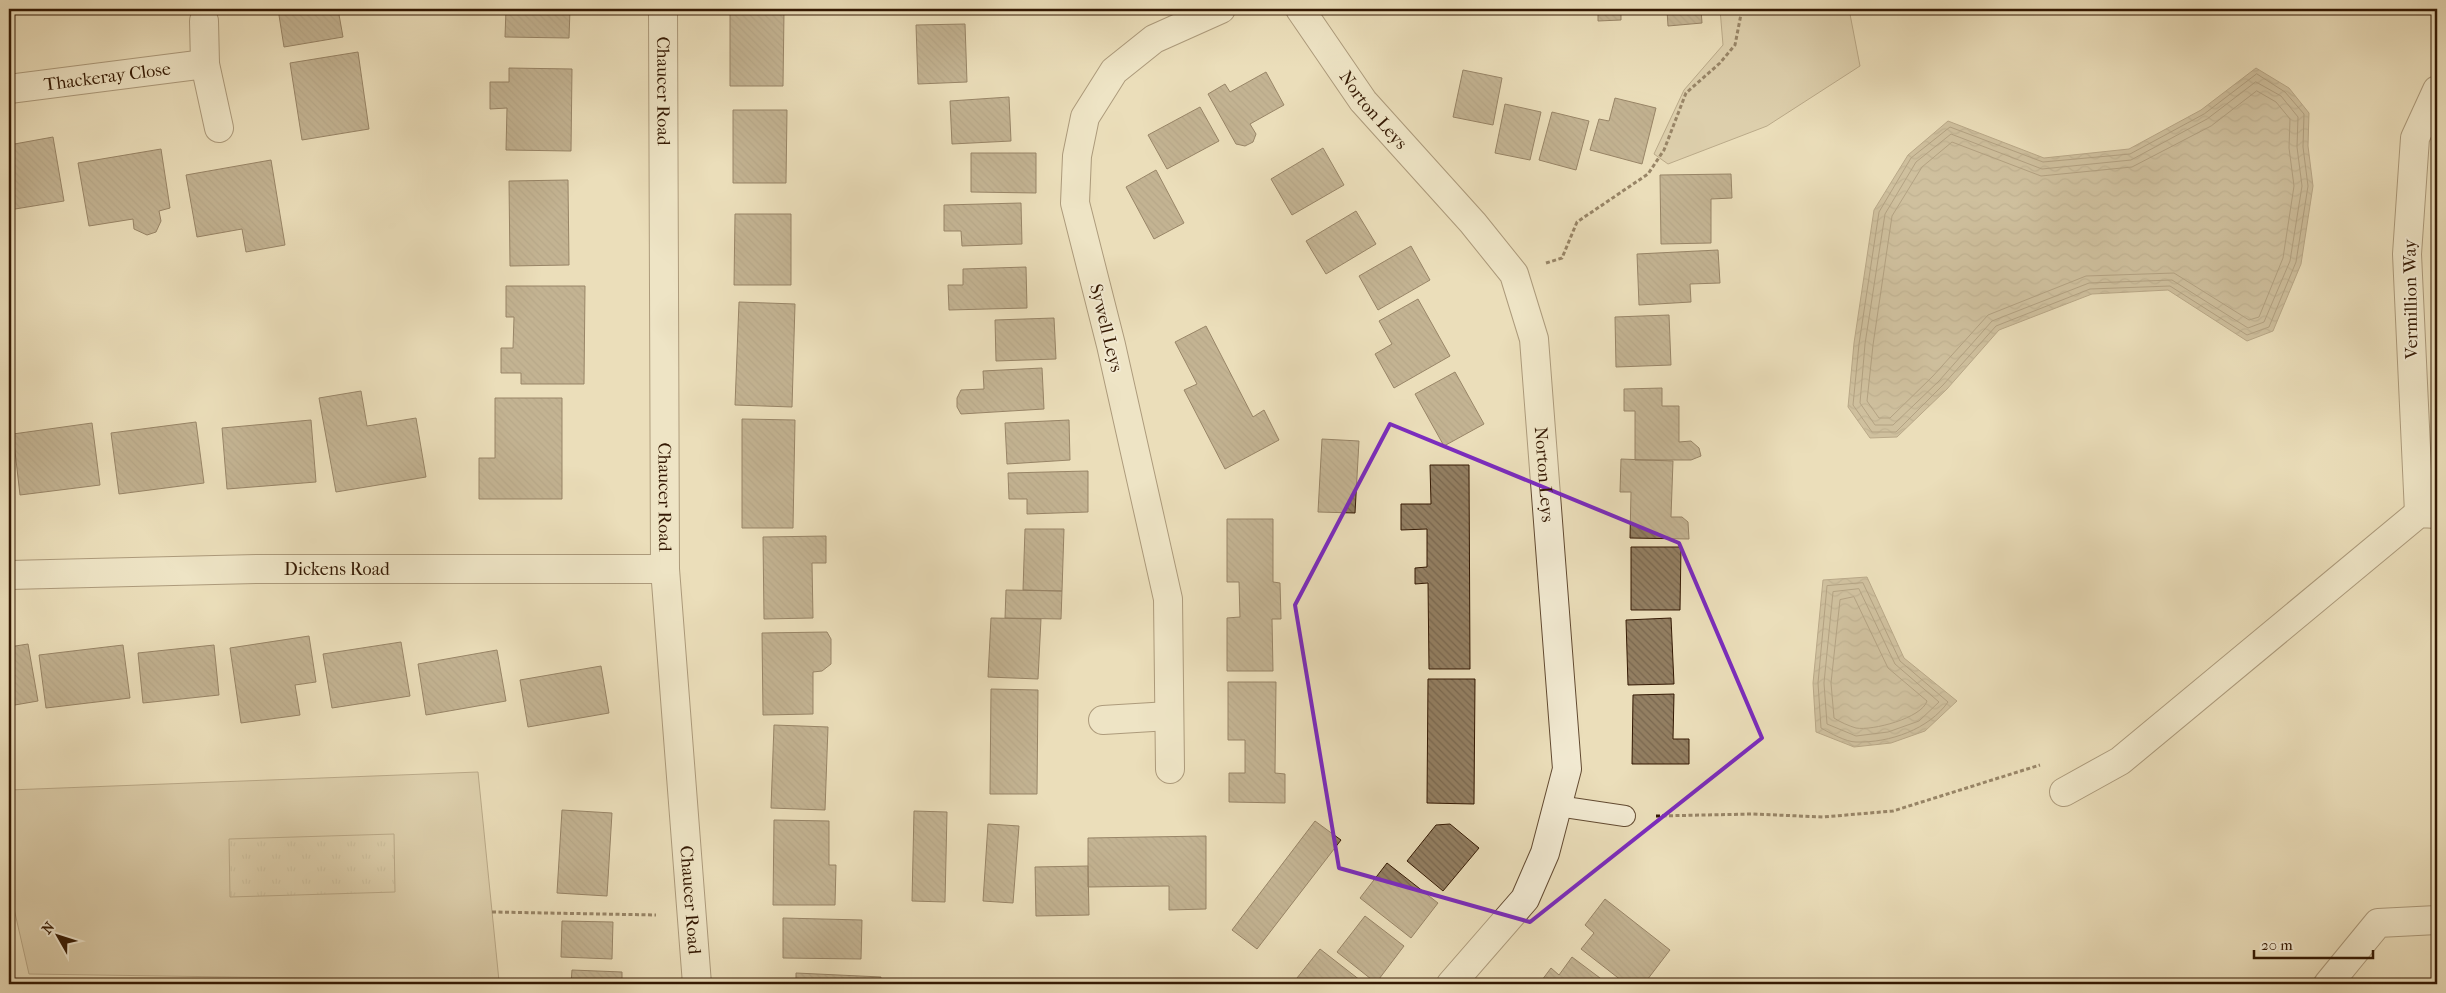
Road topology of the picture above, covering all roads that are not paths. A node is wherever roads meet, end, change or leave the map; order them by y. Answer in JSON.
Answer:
{"nodes":[{"id":1,"x":663,"y":9,"type":"edge"},
{"id":2,"x":1221,"y":9,"type":"edge"},
{"id":3,"x":1300,"y":9,"type":"edge"},
{"id":4,"x":204,"y":20,"type":"dead end"},
{"id":5,"x":205,"y":64,"type":"junction"},
{"id":6,"x":9,"y":88,"type":"edge"},
{"id":7,"x":2437,"y":90,"type":"edge"},
{"id":8,"x":219,"y":128,"type":"dead end"},
{"id":9,"x":2428,"y":513,"type":"edge"},
{"id":10,"x":665,"y":568,"type":"junction"},
{"id":11,"x":9,"y":575,"type":"edge"},
{"id":12,"x":1169,"y":716,"type":"junction"},
{"id":13,"x":1103,"y":720,"type":"dead end"},
{"id":14,"x":1170,"y":769,"type":"dead end"},
{"id":15,"x":2064,"y":792,"type":"dead end"},
{"id":16,"x":1558,"y":806,"type":"junction"},
{"id":17,"x":1625,"y":816,"type":"road end"},
{"id":18,"x":2437,"y":920,"type":"edge"},
{"id":19,"x":697,"y":984,"type":"edge"},
{"id":20,"x":1451,"y":984,"type":"edge"},
{"id":21,"x":2328,"y":984,"type":"edge"}],
"edges":[{"from":1,"to":10,"type":"street","name":"Chaucer Road"},
{"from":2,"to":12,"type":"street","name":"Sywell Leys"},
{"from":3,"to":16,"type":"street","name":"Norton Leys"},
{"from":4,"to":5,"type":"street"},
{"from":5,"to":6,"type":"street","name":"Thackeray Close"},
{"from":5,"to":8,"type":"street"},
{"from":7,"to":9,"type":"street","name":"Vermillion Way"},
{"from":9,"to":15,"type":"street"},
{"from":10,"to":11,"type":"street","name":"Dickens Road"},
{"from":10,"to":19,"type":"street","name":"Chaucer Road"},
{"from":12,"to":13,"type":"street"},
{"from":12,"to":14,"type":"street","name":"Sywell Leys"},
{"from":16,"to":17,"type":"lane"},
{"from":16,"to":20,"type":"street","name":"Norton Leys"},
{"from":18,"to":21,"type":"street"}]}
